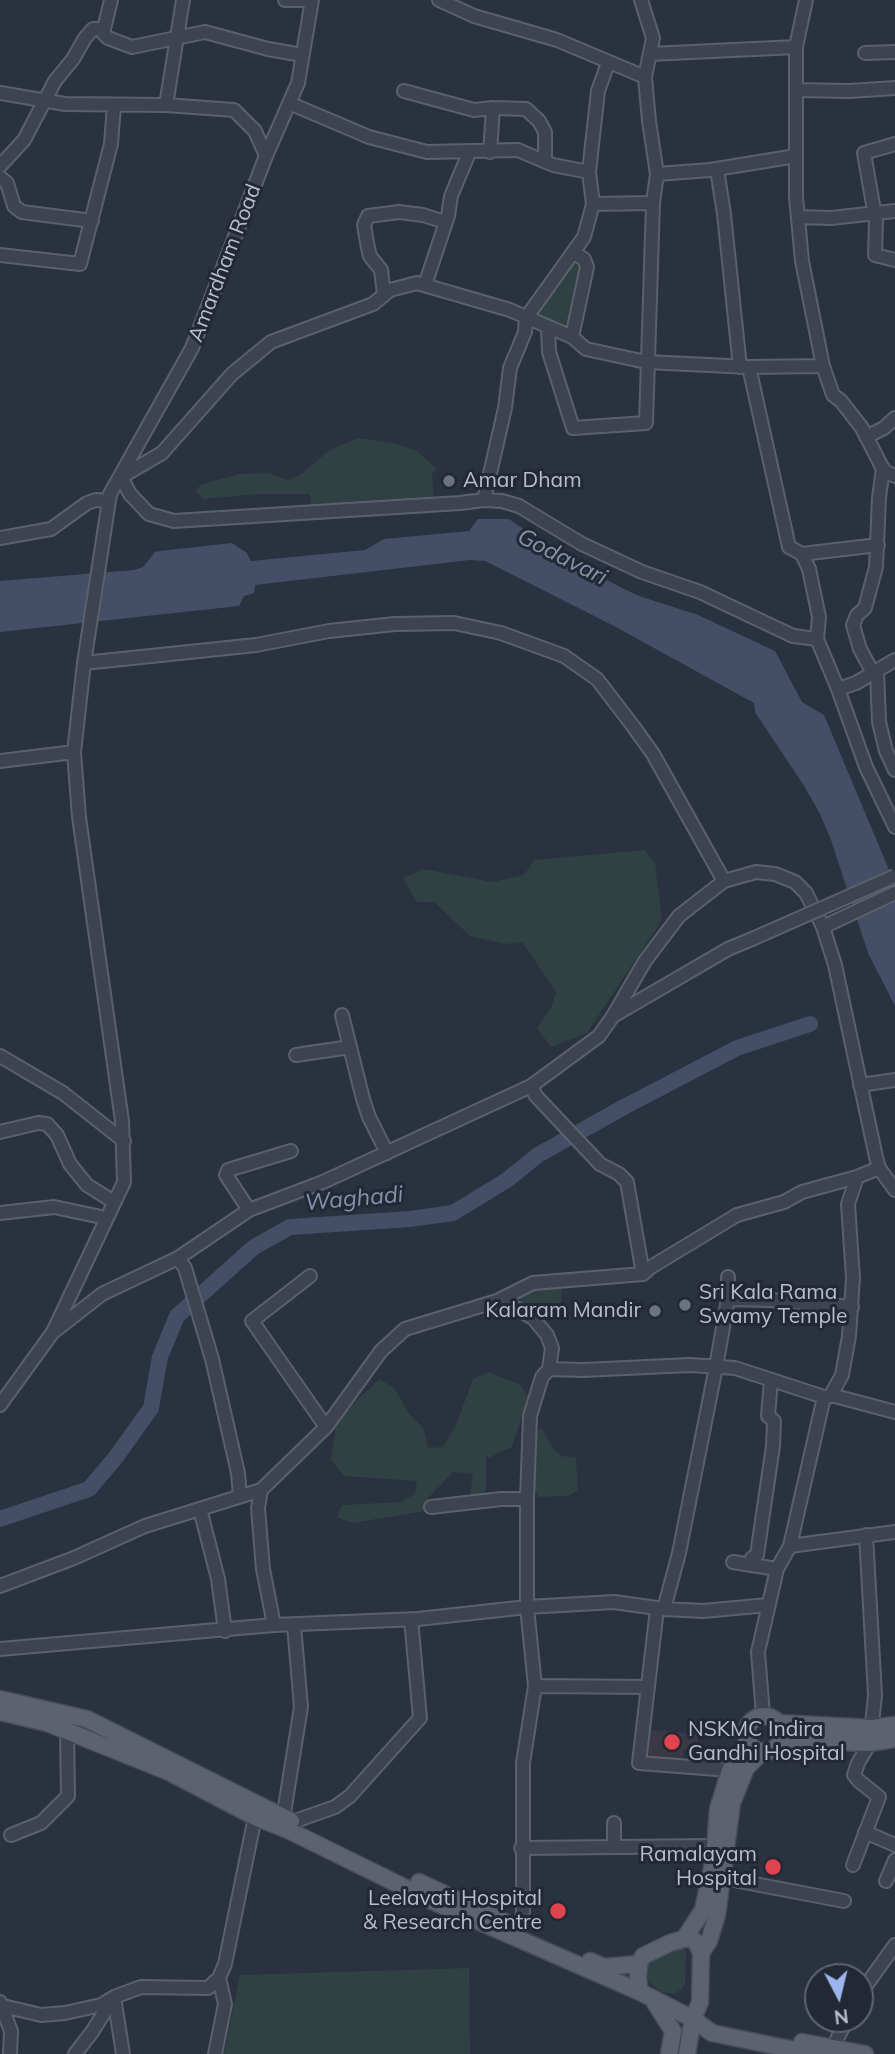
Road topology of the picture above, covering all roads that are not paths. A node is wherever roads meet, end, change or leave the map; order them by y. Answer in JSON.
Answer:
{"nodes":[{"id":1,"x":111,"y":0,"type":"edge"},
{"id":2,"x":183,"y":0,"type":"edge"},
{"id":3,"x":285,"y":0,"type":"edge"},
{"id":4,"x":312,"y":0,"type":"edge"},
{"id":5,"x":439,"y":0,"type":"edge"},
{"id":6,"x":641,"y":0,"type":"edge"},
{"id":7,"x":806,"y":0,"type":"edge"},
{"id":8,"x":103,"y":29,"type":"junction"},
{"id":9,"x":177,"y":36,"type":"junction"},
{"id":10,"x":796,"y":47,"type":"junction"},
{"id":11,"x":895,"y":51,"type":"edge"},
{"id":12,"x":865,"y":53,"type":"dead end"},
{"id":13,"x":650,"y":54,"type":"junction"},
{"id":14,"x":302,"y":55,"type":"junction"},
{"id":15,"x":608,"y":62,"type":"junction"},
{"id":16,"x":645,"y":77,"type":"junction"},
{"id":17,"x":895,"y":88,"type":"edge"},
{"id":18,"x":796,"y":90,"type":"junction"},
{"id":19,"x":404,"y":91,"type":"dead end"},
{"id":20,"x":0,"y":93,"type":"edge"},
{"id":21,"x":44,"y":101,"type":"junction"},
{"id":22,"x":289,"y":103,"type":"junction"},
{"id":23,"x":166,"y":105,"type":"junction"},
{"id":24,"x":114,"y":106,"type":"junction"},
{"id":25,"x":493,"y":108,"type":"junction"},
{"id":26,"x":895,"y":144,"type":"edge"},
{"id":27,"x":490,"y":152,"type":"junction"},
{"id":28,"x":469,"y":153,"type":"junction"},
{"id":29,"x":266,"y":156,"type":"junction"},
{"id":30,"x":796,"y":156,"type":"junction"},
{"id":31,"x":545,"y":161,"type":"junction"},
{"id":32,"x":0,"y":166,"type":"edge"},
{"id":33,"x":717,"y":169,"type":"junction"},
{"id":34,"x":589,"y":172,"type":"junction"},
{"id":35,"x":657,"y":174,"type":"junction"},
{"id":36,"x":0,"y":177,"type":"edge"},
{"id":37,"x":653,"y":203,"type":"junction"},
{"id":38,"x":593,"y":204,"type":"junction"},
{"id":39,"x":895,"y":211,"type":"edge"},
{"id":40,"x":874,"y":213,"type":"junction"},
{"id":41,"x":798,"y":217,"type":"junction"},
{"id":42,"x":92,"y":221,"type":"junction"},
{"id":43,"x":445,"y":222,"type":"junction"},
{"id":44,"x":574,"y":253,"type":"junction"},
{"id":45,"x":0,"y":255,"type":"edge"},
{"id":46,"x":895,"y":260,"type":"edge"},
{"id":47,"x":425,"y":285,"type":"junction"},
{"id":48,"x":384,"y":294,"type":"junction"},
{"id":49,"x":526,"y":318,"type":"junction"},
{"id":50,"x":548,"y":328,"type":"junction"},
{"id":51,"x":572,"y":337,"type":"junction"},
{"id":52,"x":646,"y":362,"type":"junction"},
{"id":53,"x":823,"y":366,"type":"junction"},
{"id":54,"x":745,"y":367,"type":"junction"},
{"id":55,"x":895,"y":418,"type":"edge"},
{"id":56,"x":866,"y":437,"type":"junction"},
{"id":57,"x":883,"y":468,"type":"junction"},
{"id":58,"x":895,"y":476,"type":"edge"},
{"id":59,"x":121,"y":477,"type":"junction"},
{"id":60,"x":484,"y":500,"type":"junction"},
{"id":61,"x":108,"y":508,"type":"junction"},
{"id":62,"x":0,"y":538,"type":"edge"},
{"id":63,"x":878,"y":545,"type":"junction"},
{"id":64,"x":802,"y":554,"type":"junction"},
{"id":65,"x":817,"y":639,"type":"junction"},
{"id":66,"x":895,"y":660,"type":"edge"},
{"id":67,"x":84,"y":663,"type":"junction"},
{"id":68,"x":875,"y":672,"type":"junction"},
{"id":69,"x":838,"y":689,"type":"junction"},
{"id":70,"x":74,"y":752,"type":"junction"},
{"id":71,"x":0,"y":761,"type":"edge"},
{"id":72,"x":895,"y":770,"type":"edge"},
{"id":73,"x":895,"y":827,"type":"edge"},
{"id":74,"x":895,"y":877,"type":"edge"},
{"id":75,"x":724,"y":881,"type":"junction"},
{"id":76,"x":895,"y":893,"type":"edge"},
{"id":77,"x":823,"y":927,"type":"junction"},
{"id":78,"x":342,"y":1015,"type":"dead end"},
{"id":79,"x":613,"y":1016,"type":"junction"},
{"id":80,"x":350,"y":1047,"type":"junction"},
{"id":81,"x":296,"y":1055,"type":"dead end"},
{"id":82,"x":0,"y":1056,"type":"edge"},
{"id":83,"x":895,"y":1080,"type":"edge"},
{"id":84,"x":860,"y":1084,"type":"junction"},
{"id":85,"x":531,"y":1086,"type":"junction"},
{"id":86,"x":0,"y":1132,"type":"edge"},
{"id":87,"x":124,"y":1141,"type":"junction"},
{"id":88,"x":291,"y":1151,"type":"dead end"},
{"id":89,"x":387,"y":1153,"type":"junction"},
{"id":90,"x":879,"y":1168,"type":"junction"},
{"id":91,"x":857,"y":1177,"type":"junction"},
{"id":92,"x":895,"y":1190,"type":"edge"},
{"id":93,"x":114,"y":1202,"type":"junction"},
{"id":94,"x":249,"y":1210,"type":"junction"},
{"id":95,"x":0,"y":1213,"type":"edge"},
{"id":96,"x":107,"y":1218,"type":"junction"},
{"id":97,"x":181,"y":1263,"type":"junction"},
{"id":98,"x":643,"y":1274,"type":"junction"},
{"id":99,"x":310,"y":1276,"type":"dead end"},
{"id":100,"x":728,"y":1277,"type":"dead end"},
{"id":101,"x":728,"y":1299,"type":"junction"},
{"id":102,"x":497,"y":1301,"type":"junction"},
{"id":103,"x":852,"y":1307,"type":"junction"},
{"id":104,"x":53,"y":1332,"type":"junction"},
{"id":105,"x":716,"y":1367,"type":"junction"},
{"id":106,"x":549,"y":1369,"type":"junction"},
{"id":107,"x":771,"y":1380,"type":"junction"},
{"id":108,"x":828,"y":1396,"type":"junction"},
{"id":109,"x":0,"y":1405,"type":"edge"},
{"id":110,"x":895,"y":1412,"type":"edge"},
{"id":111,"x":326,"y":1427,"type":"junction"},
{"id":112,"x":261,"y":1490,"type":"junction"},
{"id":113,"x":240,"y":1496,"type":"junction"},
{"id":114,"x":527,"y":1499,"type":"junction"},
{"id":115,"x":431,"y":1507,"type":"dead end"},
{"id":116,"x":200,"y":1509,"type":"junction"},
{"id":117,"x":895,"y":1532,"type":"edge"},
{"id":118,"x":866,"y":1535,"type":"junction"},
{"id":119,"x":790,"y":1546,"type":"junction"},
{"id":120,"x":733,"y":1562,"type":"dead end"},
{"id":121,"x":750,"y":1565,"type":"junction"},
{"id":122,"x":778,"y":1569,"type":"junction"},
{"id":123,"x":0,"y":1586,"type":"edge"},
{"id":124,"x":768,"y":1605,"type":"junction"},
{"id":125,"x":527,"y":1607,"type":"junction"},
{"id":126,"x":661,"y":1609,"type":"junction"},
{"id":127,"x":411,"y":1619,"type":"junction"},
{"id":128,"x":274,"y":1625,"type":"junction"},
{"id":129,"x":294,"y":1626,"type":"junction"},
{"id":130,"x":225,"y":1631,"type":"junction"},
{"id":131,"x":0,"y":1649,"type":"edge"},
{"id":132,"x":535,"y":1686,"type":"junction"},
{"id":133,"x":648,"y":1687,"type":"junction"},
{"id":134,"x":0,"y":1699,"type":"edge"},
{"id":135,"x":0,"y":1712,"type":"edge"},
{"id":136,"x":771,"y":1719,"type":"junction"},
{"id":137,"x":895,"y":1725,"type":"edge"},
{"id":138,"x":66,"y":1731,"type":"junction"},
{"id":139,"x":871,"y":1735,"type":"junction"},
{"id":140,"x":895,"y":1739,"type":"edge"},
{"id":141,"x":781,"y":1740,"type":"junction"},
{"id":142,"x":757,"y":1748,"type":"junction"},
{"id":143,"x":730,"y":1770,"type":"junction"},
{"id":144,"x":255,"y":1817,"type":"junction"},
{"id":145,"x":286,"y":1824,"type":"junction"},
{"id":146,"x":614,"y":1824,"type":"dead end"},
{"id":147,"x":865,"y":1832,"type":"junction"},
{"id":148,"x":11,"y":1835,"type":"dead end"},
{"id":149,"x":895,"y":1845,"type":"edge"},
{"id":150,"x":714,"y":1846,"type":"junction"},
{"id":151,"x":614,"y":1847,"type":"junction"},
{"id":152,"x":521,"y":1848,"type":"junction"},
{"id":153,"x":895,"y":1860,"type":"edge"},
{"id":154,"x":853,"y":1865,"type":"dead end"},
{"id":155,"x":723,"y":1878,"type":"junction"},
{"id":156,"x":886,"y":1881,"type":"dead end"},
{"id":157,"x":844,"y":1901,"type":"dead end"},
{"id":158,"x":520,"y":1929,"type":"junction"},
{"id":159,"x":684,"y":1939,"type":"junction"},
{"id":160,"x":895,"y":1945,"type":"edge"},
{"id":161,"x":701,"y":1953,"type":"junction"},
{"id":162,"x":639,"y":1964,"type":"junction"},
{"id":163,"x":874,"y":1974,"type":"edge"},
{"id":164,"x":219,"y":1978,"type":"junction"},
{"id":165,"x":640,"y":1992,"type":"junction"},
{"id":166,"x":114,"y":1997,"type":"junction"},
{"id":167,"x":654,"y":2001,"type":"junction"},
{"id":168,"x":1,"y":2004,"type":"edge"},
{"id":169,"x":693,"y":2019,"type":"junction"},
{"id":170,"x":840,"y":2033,"type":"edge"},
{"id":171,"x":831,"y":2051,"type":"edge"},
{"id":172,"x":10,"y":2054,"type":"edge"},
{"id":173,"x":75,"y":2054,"type":"edge"},
{"id":174,"x":123,"y":2054,"type":"edge"},
{"id":175,"x":215,"y":2054,"type":"edge"},
{"id":176,"x":669,"y":2054,"type":"edge"},
{"id":177,"x":687,"y":2054,"type":"edge"},
{"id":178,"x":814,"y":2054,"type":"edge"},
{"id":179,"x":864,"y":2054,"type":"edge"}],
"edges":[{"from":1,"to":8,"type":"street"},
{"from":2,"to":9,"type":"street"},
{"from":3,"to":4,"type":"street"},
{"from":4,"to":14,"type":"street","name":"Amardham Road"},
{"from":5,"to":15,"type":"street"},
{"from":6,"to":13,"type":"street"},
{"from":7,"to":10,"type":"street"},
{"from":8,"to":9,"type":"street"},
{"from":8,"to":21,"type":"street"},
{"from":9,"to":14,"type":"street"},
{"from":9,"to":23,"type":"street"},
{"from":10,"to":13,"type":"street"},
{"from":10,"to":18,"type":"street"},
{"from":11,"to":12,"type":"street"},
{"from":13,"to":16,"type":"street"},
{"from":14,"to":22,"type":"street","name":"Amardham Road"},
{"from":15,"to":16,"type":"street"},
{"from":15,"to":34,"type":"street"},
{"from":16,"to":35,"type":"street"},
{"from":17,"to":18,"type":"street"},
{"from":18,"to":30,"type":"street"},
{"from":19,"to":25,"type":"street"},
{"from":20,"to":21,"type":"street"},
{"from":21,"to":24,"type":"street"},
{"from":21,"to":32,"type":"street"},
{"from":22,"to":28,"type":"street"},
{"from":22,"to":29,"type":"street","name":"Amardham Road"},
{"from":23,"to":24,"type":"street"},
{"from":23,"to":29,"type":"street"},
{"from":24,"to":42,"type":"street"},
{"from":25,"to":27,"type":"street"},
{"from":25,"to":31,"type":"street"},
{"from":26,"to":40,"type":"street"},
{"from":27,"to":28,"type":"street"},
{"from":27,"to":31,"type":"street"},
{"from":28,"to":43,"type":"street"},
{"from":29,"to":59,"type":"street","name":"Amardham Road"},
{"from":30,"to":33,"type":"street"},
{"from":30,"to":41,"type":"street"},
{"from":31,"to":34,"type":"street"},
{"from":33,"to":35,"type":"street"},
{"from":33,"to":54,"type":"street"},
{"from":34,"to":38,"type":"street"},
{"from":35,"to":37,"type":"street"},
{"from":36,"to":42,"type":"street"},
{"from":37,"to":38,"type":"street"},
{"from":37,"to":52,"type":"street"},
{"from":38,"to":44,"type":"street"},
{"from":39,"to":40,"type":"street"},
{"from":40,"to":41,"type":"street"},
{"from":40,"to":46,"type":"street"},
{"from":41,"to":53,"type":"street"},
{"from":42,"to":45,"type":"street"},
{"from":43,"to":47,"type":"street"},
{"from":43,"to":48,"type":"street"},
{"from":44,"to":49,"type":"street"},
{"from":44,"to":51,"type":"street"},
{"from":47,"to":48,"type":"street"},
{"from":47,"to":49,"type":"street"},
{"from":48,"to":59,"type":"street"},
{"from":49,"to":50,"type":"street"},
{"from":49,"to":60,"type":"street"},
{"from":50,"to":51,"type":"street"},
{"from":50,"to":52,"type":"street"},
{"from":51,"to":52,"type":"street"},
{"from":52,"to":54,"type":"street"},
{"from":53,"to":54,"type":"street"},
{"from":53,"to":56,"type":"street"},
{"from":54,"to":64,"type":"street"},
{"from":55,"to":56,"type":"street"},
{"from":56,"to":57,"type":"street"},
{"from":57,"to":58,"type":"street"},
{"from":57,"to":63,"type":"street"},
{"from":59,"to":60,"type":"street"},
{"from":59,"to":61,"type":"street","name":"Amardham Road"},
{"from":60,"to":65,"type":"street"},
{"from":61,"to":62,"type":"street"},
{"from":61,"to":67,"type":"street","name":"Amardham Road"},
{"from":63,"to":64,"type":"street"},
{"from":63,"to":68,"type":"street"},
{"from":64,"to":65,"type":"street"},
{"from":65,"to":69,"type":"street"},
{"from":66,"to":68,"type":"street"},
{"from":67,"to":70,"type":"street","name":"Amardham Road"},
{"from":67,"to":75,"type":"street"},
{"from":68,"to":69,"type":"street"},
{"from":68,"to":72,"type":"street"},
{"from":69,"to":73,"type":"street"},
{"from":70,"to":71,"type":"street"},
{"from":70,"to":87,"type":"street","name":"Amardham Road"},
{"from":74,"to":79,"type":"street","bridge":true},
{"from":75,"to":77,"type":"street"},
{"from":75,"to":79,"type":"street"},
{"from":76,"to":77,"type":"street"},
{"from":77,"to":84,"type":"street"},
{"from":78,"to":80,"type":"street"},
{"from":79,"to":85,"type":"street"},
{"from":80,"to":81,"type":"street"},
{"from":80,"to":89,"type":"street"},
{"from":82,"to":87,"type":"street"},
{"from":83,"to":84,"type":"street"},
{"from":84,"to":90,"type":"street"},
{"from":85,"to":89,"type":"street"},
{"from":85,"to":98,"type":"street"},
{"from":86,"to":93,"type":"street"},
{"from":87,"to":93,"type":"street","name":"Amardham Road"},
{"from":88,"to":94,"type":"street"},
{"from":89,"to":94,"type":"street"},
{"from":90,"to":91,"type":"street"},
{"from":90,"to":92,"type":"street"},
{"from":91,"to":98,"type":"street"},
{"from":91,"to":103,"type":"street"},
{"from":93,"to":96,"type":"street","name":"Amardham Road"},
{"from":94,"to":97,"type":"street"},
{"from":95,"to":96,"type":"street"},
{"from":96,"to":104,"type":"street","name":"Amardham Road"},
{"from":97,"to":104,"type":"street"},
{"from":97,"to":113,"type":"street"},
{"from":98,"to":102,"type":"street"},
{"from":99,"to":111,"type":"street"},
{"from":100,"to":101,"type":"street"},
{"from":101,"to":103,"type":"street"},
{"from":101,"to":105,"type":"street"},
{"from":102,"to":106,"type":"street"},
{"from":102,"to":111,"type":"street"},
{"from":103,"to":108,"type":"street"},
{"from":104,"to":109,"type":"street"},
{"from":105,"to":106,"type":"street"},
{"from":105,"to":107,"type":"street"},
{"from":105,"to":126,"type":"street"},
{"from":106,"to":114,"type":"street"},
{"from":107,"to":108,"type":"street"},
{"from":107,"to":121,"type":"street"},
{"from":108,"to":110,"type":"street"},
{"from":108,"to":119,"type":"street"},
{"from":111,"to":112,"type":"street"},
{"from":112,"to":113,"type":"street"},
{"from":112,"to":128,"type":"street"},
{"from":113,"to":116,"type":"street"},
{"from":114,"to":115,"type":"street"},
{"from":114,"to":125,"type":"street"},
{"from":116,"to":123,"type":"street"},
{"from":116,"to":130,"type":"street"},
{"from":117,"to":118,"type":"street"},
{"from":118,"to":119,"type":"street"},
{"from":118,"to":139,"type":"street"},
{"from":119,"to":122,"type":"street"},
{"from":120,"to":121,"type":"street"},
{"from":121,"to":122,"type":"street"},
{"from":122,"to":124,"type":"street"},
{"from":124,"to":126,"type":"street"},
{"from":124,"to":136,"type":"street"},
{"from":125,"to":126,"type":"street"},
{"from":125,"to":127,"type":"street"},
{"from":125,"to":132,"type":"street"},
{"from":126,"to":133,"type":"street"},
{"from":127,"to":129,"type":"street"},
{"from":127,"to":145,"type":"street"},
{"from":128,"to":129,"type":"street"},
{"from":128,"to":130,"type":"street"},
{"from":129,"to":145,"type":"street"},
{"from":130,"to":131,"type":"street"},
{"from":132,"to":133,"type":"street"},
{"from":132,"to":152,"type":"street"},
{"from":133,"to":143,"type":"street"},
{"from":134,"to":145,"type":"main road"},
{"from":135,"to":138,"type":"main road"},
{"from":136,"to":139,"type":"main road"},
{"from":136,"to":141,"type":"main road"},
{"from":136,"to":142,"type":"main road"},
{"from":137,"to":139,"type":"main road"},
{"from":138,"to":144,"type":"main road"},
{"from":138,"to":148,"type":"street"},
{"from":139,"to":140,"type":"main road"},
{"from":139,"to":141,"type":"main road"},
{"from":139,"to":147,"type":"street"},
{"from":141,"to":142,"type":"main road"},
{"from":142,"to":143,"type":"main road"},
{"from":142,"to":155,"type":"main road"},
{"from":143,"to":150,"type":"main road"},
{"from":144,"to":145,"type":"main road"},
{"from":144,"to":164,"type":"street"},
{"from":145,"to":158,"type":"main road"},
{"from":145,"to":165,"type":"main road"},
{"from":146,"to":151,"type":"street"},
{"from":147,"to":149,"type":"street"},
{"from":147,"to":154,"type":"street"},
{"from":150,"to":151,"type":"street"},
{"from":150,"to":159,"type":"main road"},
{"from":151,"to":152,"type":"street"},
{"from":152,"to":158,"type":"street"},
{"from":153,"to":156,"type":"street"},
{"from":155,"to":157,"type":"street"},
{"from":155,"to":161,"type":"main road"},
{"from":158,"to":162,"type":"main road"},
{"from":159,"to":161,"type":"main road"},
{"from":159,"to":162,"type":"main road"},
{"from":160,"to":163,"type":"street"},
{"from":161,"to":169,"type":"main road"},
{"from":162,"to":165,"type":"main road"},
{"from":164,"to":166,"type":"street"},
{"from":164,"to":175,"type":"street"},
{"from":165,"to":167,"type":"main road"},
{"from":166,"to":168,"type":"street"},
{"from":166,"to":173,"type":"street"},
{"from":166,"to":174,"type":"street"},
{"from":167,"to":169,"type":"main road"},
{"from":167,"to":176,"type":"main road"},
{"from":168,"to":172,"type":"street"},
{"from":169,"to":171,"type":"main road"},
{"from":169,"to":177,"type":"main road"},
{"from":169,"to":178,"type":"main road"},
{"from":170,"to":171,"type":"street"},
{"from":171,"to":179,"type":"main road"}]}
